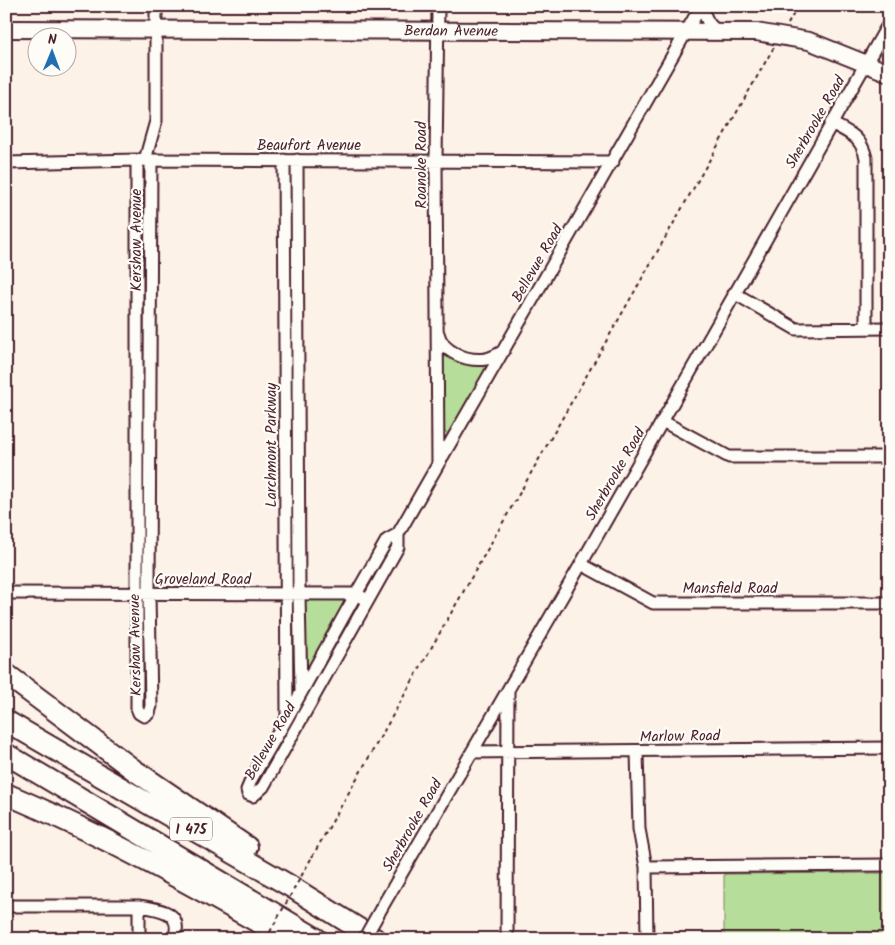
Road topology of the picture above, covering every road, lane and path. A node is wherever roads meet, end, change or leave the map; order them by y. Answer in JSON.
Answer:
{"nodes":[{"id":1,"x":156,"y":6,"type":"edge"},
{"id":2,"x":438,"y":6,"type":"edge"},
{"id":3,"x":702,"y":6,"type":"edge"},
{"id":4,"x":798,"y":6,"type":"edge"},
{"id":5,"x":889,"y":23,"type":"edge"},
{"id":6,"x":6,"y":28,"type":"edge"},
{"id":7,"x":156,"y":29,"type":"junction"},
{"id":8,"x":437,"y":32,"type":"junction"},
{"id":9,"x":686,"y":32,"type":"junction"},
{"id":10,"x":721,"y":32,"type":"junction"},
{"id":11,"x":782,"y":35,"type":"junction"},
{"id":12,"x":866,"y":64,"type":"junction"},
{"id":13,"x":889,"y":74,"type":"edge"},
{"id":14,"x":831,"y":123,"type":"junction"},
{"id":15,"x":144,"y":160,"type":"junction"},
{"id":16,"x":284,"y":160,"type":"junction"},
{"id":17,"x":297,"y":160,"type":"junction"},
{"id":18,"x":436,"y":161,"type":"junction"},
{"id":19,"x":613,"y":162,"type":"junction"},
{"id":20,"x":6,"y":163,"type":"edge"},
{"id":21,"x":734,"y":293,"type":"junction"},
{"id":22,"x":436,"y":324,"type":"junction"},
{"id":23,"x":866,"y":328,"type":"junction"},
{"id":24,"x":889,"y":328,"type":"edge"},
{"id":25,"x":504,"y":351,"type":"junction"},
{"id":26,"x":662,"y":421,"type":"junction"},
{"id":27,"x":889,"y":457,"type":"edge"},
{"id":28,"x":438,"y":466,"type":"junction"},
{"id":29,"x":398,"y":534,"type":"junction"},
{"id":30,"x":581,"y":564,"type":"junction"},
{"id":31,"x":6,"y":593,"type":"edge"},
{"id":32,"x":136,"y":594,"type":"junction"},
{"id":33,"x":150,"y":594,"type":"junction"},
{"id":34,"x":356,"y":594,"type":"junction"},
{"id":35,"x":293,"y":595,"type":"junction"},
{"id":36,"x":368,"y":600,"type":"junction"},
{"id":37,"x":889,"y":603,"type":"edge"},
{"id":38,"x":6,"y":674,"type":"edge"},
{"id":39,"x":508,"y":690,"type":"junction"},
{"id":40,"x":301,"y":693,"type":"junction"},
{"id":41,"x":312,"y":698,"type":"junction"},
{"id":42,"x":6,"y":721,"type":"edge"},
{"id":43,"x":292,"y":721,"type":"junction"},
{"id":44,"x":889,"y":748,"type":"edge"},
{"id":45,"x":637,"y":751,"type":"junction"},
{"id":46,"x":472,"y":752,"type":"junction"},
{"id":47,"x":506,"y":752,"type":"junction"},
{"id":48,"x":6,"y":754,"type":"edge"},
{"id":49,"x":6,"y":794,"type":"edge"},
{"id":50,"x":889,"y":865,"type":"edge"},
{"id":51,"x":646,"y":868,"type":"junction"},
{"id":52,"x":290,"y":886,"type":"junction"},
{"id":53,"x":6,"y":906,"type":"edge"},
{"id":54,"x":139,"y":906,"type":"junction"},
{"id":55,"x":176,"y":933,"type":"edge"},
{"id":56,"x":139,"y":939,"type":"edge"},
{"id":57,"x":266,"y":939,"type":"edge"},
{"id":58,"x":288,"y":939,"type":"edge"},
{"id":59,"x":317,"y":939,"type":"edge"},
{"id":60,"x":364,"y":939,"type":"edge"},
{"id":61,"x":375,"y":939,"type":"edge"},
{"id":62,"x":507,"y":939,"type":"edge"},
{"id":63,"x":647,"y":939,"type":"edge"}],
"edges":[{"from":1,"to":7,"type":"street","name":"Kershaw Avenue"},
{"from":2,"to":8,"type":"street","name":"Roanoke Road"},
{"from":3,"to":9,"type":"street","name":"Bellevue Road"},
{"from":3,"to":10,"type":"street"},
{"from":4,"to":11,"type":"path"},
{"from":5,"to":12,"type":"street","name":"Sherbrooke Road"},
{"from":6,"to":7,"type":"street","name":"Berdan Avenue"},
{"from":7,"to":8,"type":"street","name":"Berdan Avenue"},
{"from":7,"to":15,"type":"street","name":"Kershaw Avenue"},
{"from":8,"to":9,"type":"street","name":"Berdan Avenue"},
{"from":8,"to":18,"type":"street","name":"Roanoke Road"},
{"from":9,"to":10,"type":"street","name":"Berdan Avenue"},
{"from":9,"to":19,"type":"street","name":"Bellevue Road"},
{"from":10,"to":11,"type":"street","name":"Berdan Avenue"},
{"from":11,"to":12,"type":"street","name":"Berdan Avenue"},
{"from":11,"to":57,"type":"path","bridge":true},
{"from":12,"to":13,"type":"street","name":"Berdan Avenue"},
{"from":12,"to":14,"type":"street","name":"Sherbrooke Road"},
{"from":14,"to":21,"type":"street","name":"Sherbrooke Road"},
{"from":14,"to":23,"type":"street"},
{"from":15,"to":16,"type":"street","name":"Beaufort Avenue"},
{"from":15,"to":20,"type":"street","name":"Beaufort Avenue"},
{"from":15,"to":32,"type":"street","name":"Kershaw Avenue"},
{"from":15,"to":33,"type":"street","name":"Kershaw Avenue"},
{"from":16,"to":17,"type":"street","name":"Beaufort Avenue"},
{"from":16,"to":35,"type":"street","name":"Larchmont Parkway"},
{"from":17,"to":18,"type":"street","name":"Beaufort Avenue"},
{"from":17,"to":35,"type":"street","name":"Larchmont Parkway"},
{"from":18,"to":19,"type":"street","name":"Beaufort Avenue"},
{"from":18,"to":22,"type":"street","name":"Roanoke Road"},
{"from":19,"to":25,"type":"street","name":"Bellevue Road"},
{"from":21,"to":23,"type":"street"},
{"from":21,"to":26,"type":"street","name":"Sherbrooke Road"},
{"from":22,"to":25,"type":"street","name":"Roanoke Road"},
{"from":22,"to":28,"type":"street","name":"Roanoke Road"},
{"from":23,"to":24,"type":"street"},
{"from":25,"to":28,"type":"street","name":"Bellevue Road"},
{"from":26,"to":27,"type":"street"},
{"from":26,"to":30,"type":"street","name":"Sherbrooke Road"},
{"from":28,"to":29,"type":"street","name":"Bellevue Road"},
{"from":29,"to":34,"type":"street","name":"Bellevue Road"},
{"from":29,"to":36,"type":"street","name":"Bellevue Road"},
{"from":30,"to":37,"type":"street","name":"Mansfield Road"},
{"from":30,"to":39,"type":"street","name":"Sherbrooke Road"},
{"from":31,"to":32,"type":"street","name":"Groveland Road"},
{"from":32,"to":33,"type":"street","name":"Groveland Road"},
{"from":32,"to":33,"type":"street","name":"Kershaw Avenue"},
{"from":33,"to":35,"type":"street","name":"Groveland Road"},
{"from":34,"to":35,"type":"street","name":"Groveland Road"},
{"from":34,"to":36,"type":"street","name":"Groveland Road"},
{"from":34,"to":40,"type":"street","name":"Bellevue Road"},
{"from":35,"to":40,"type":"street","name":"Larchmont Parkway"},
{"from":35,"to":43,"type":"street","name":"Larchmont Parkway"},
{"from":36,"to":41,"type":"street","name":"Bellevue Road"},
{"from":38,"to":52,"type":"highway"},
{"from":39,"to":46,"type":"street","name":"Sherbrooke Road"},
{"from":39,"to":47,"type":"street"},
{"from":40,"to":41,"type":"street"},
{"from":40,"to":43,"type":"street","name":"Bellevue Road"},
{"from":41,"to":43,"type":"street","name":"Bellevue Road"},
{"from":42,"to":52,"type":"highway","number":"I 475"},
{"from":43,"to":43,"type":"street","name":"Bellevue Road"},
{"from":44,"to":45,"type":"street","name":"Marlow Road"},
{"from":45,"to":47,"type":"street","name":"Marlow Road"},
{"from":45,"to":51,"type":"street"},
{"from":46,"to":47,"type":"street","name":"Marlow Road"},
{"from":46,"to":60,"type":"street","name":"Sherbrooke Road","bridge":true},
{"from":47,"to":62,"type":"street"},
{"from":48,"to":59,"type":"highway","number":"I 475"},
{"from":49,"to":58,"type":"highway"},
{"from":50,"to":51,"type":"street"},
{"from":51,"to":63,"type":"street"},
{"from":52,"to":61,"type":"highway","number":"I 475"},
{"from":53,"to":54,"type":"street"},
{"from":54,"to":55,"type":"street"},
{"from":54,"to":56,"type":"street"}]}
